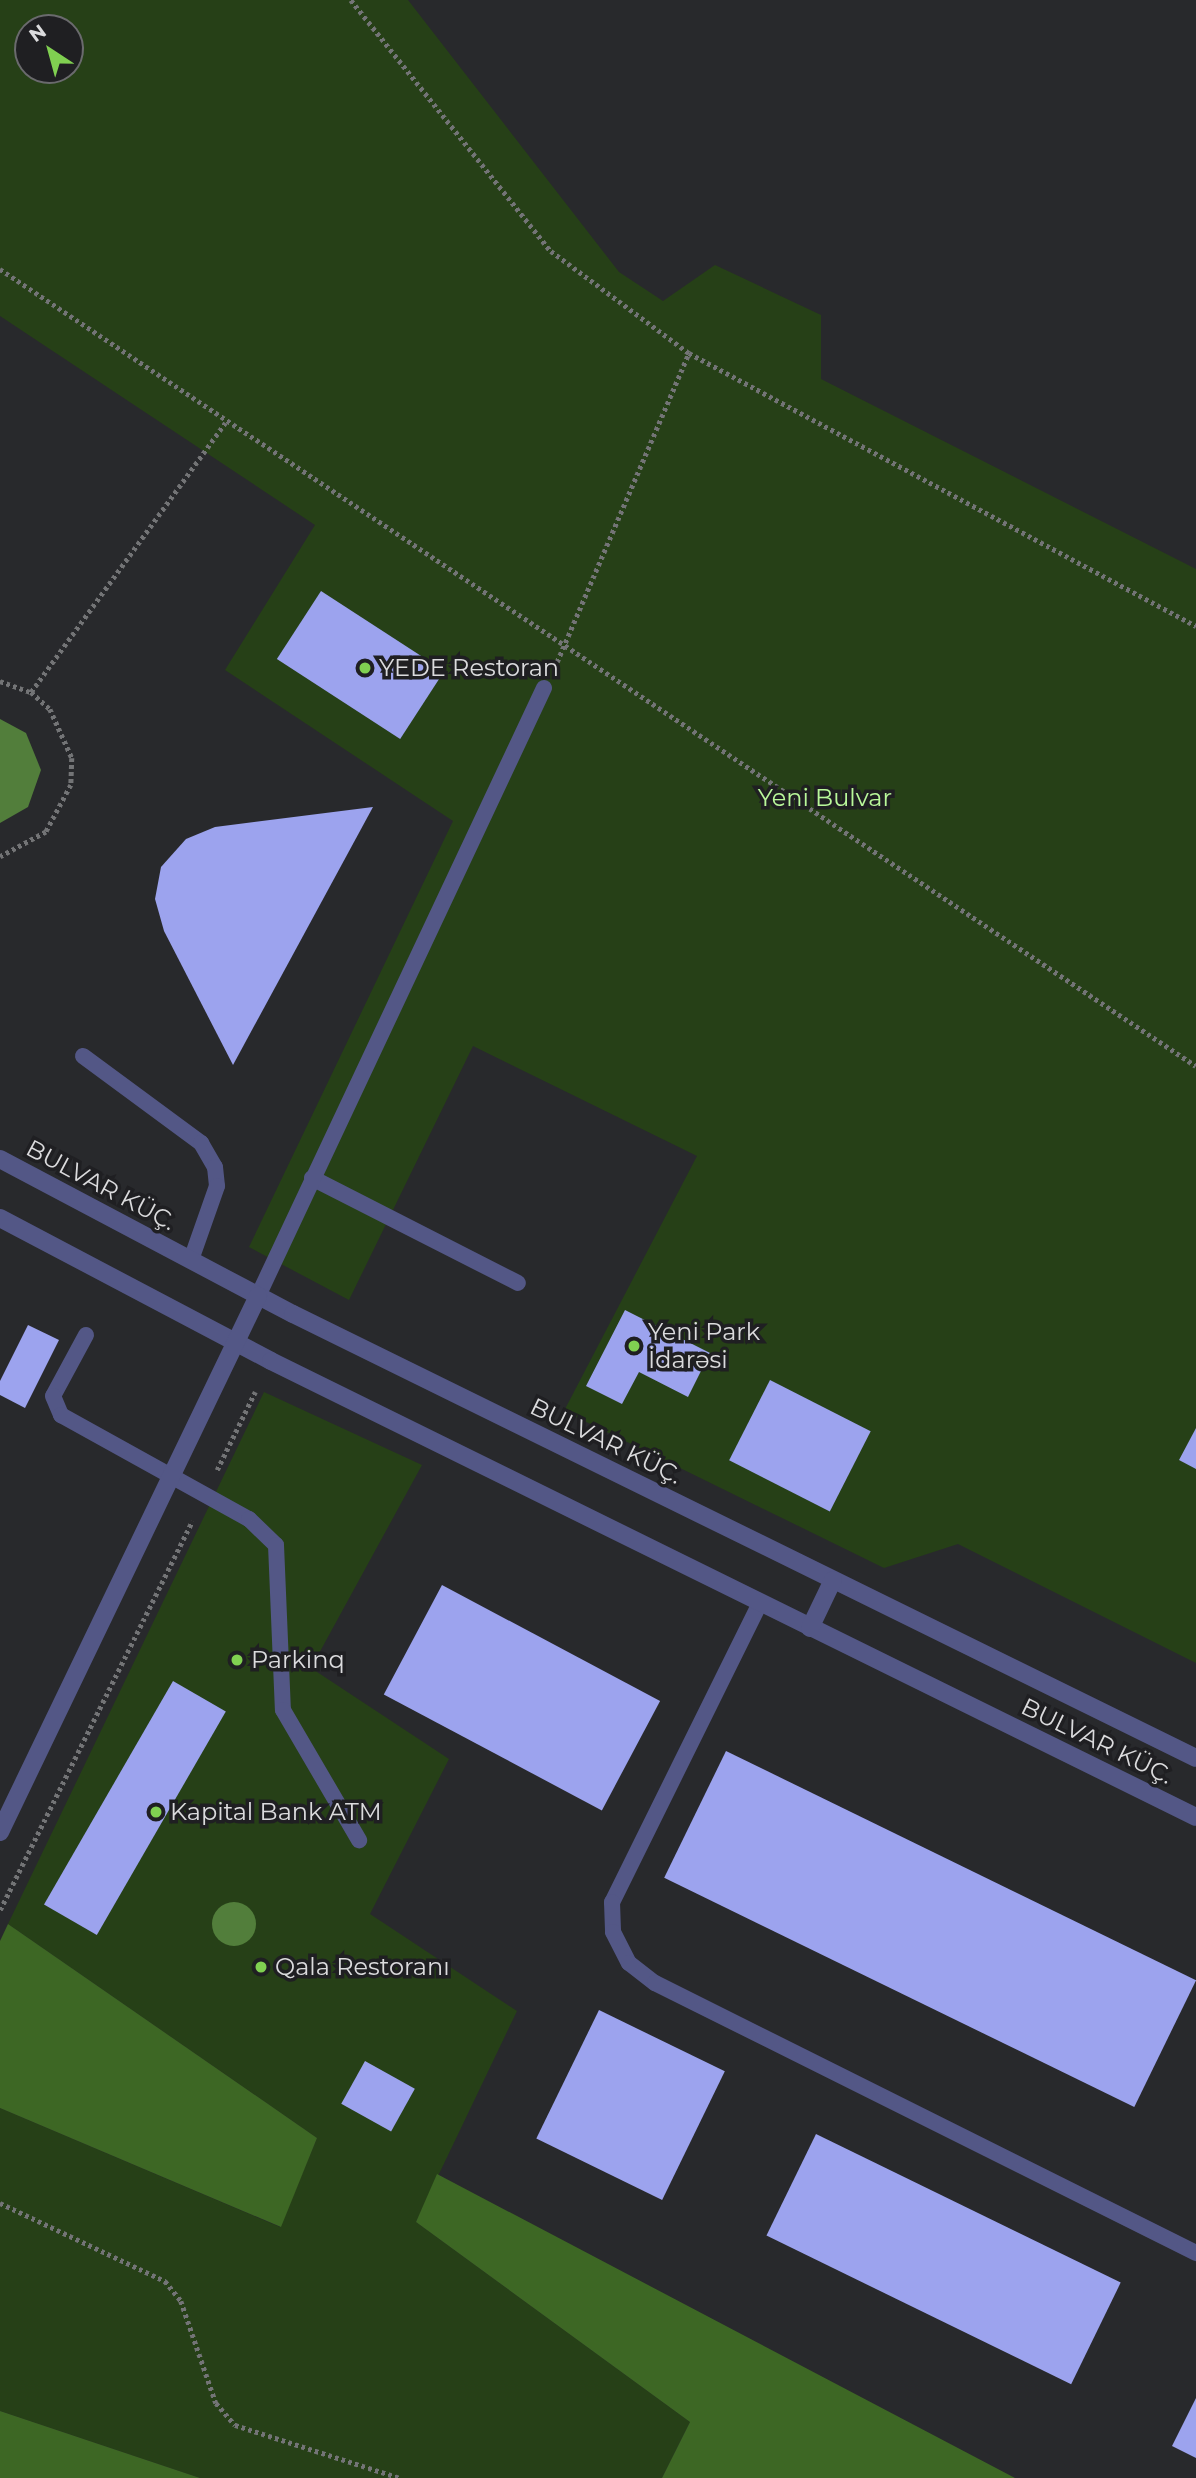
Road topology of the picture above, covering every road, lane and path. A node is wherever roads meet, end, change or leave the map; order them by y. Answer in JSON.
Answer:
{"nodes":[{"id":1,"x":351,"y":0,"type":"edge"},
{"id":2,"x":0,"y":269,"type":"edge"},
{"id":3,"x":689,"y":353,"type":"junction"},
{"id":4,"x":225,"y":423,"type":"junction"},
{"id":5,"x":1196,"y":626,"type":"edge"},
{"id":6,"x":568,"y":641,"type":"junction"},
{"id":7,"x":0,"y":681,"type":"edge"},
{"id":8,"x":544,"y":688,"type":"joint"},
{"id":9,"x":31,"y":692,"type":"junction"},
{"id":10,"x":0,"y":857,"type":"edge"},
{"id":11,"x":83,"y":1056,"type":"dead end"},
{"id":12,"x":1196,"y":1066,"type":"edge"},
{"id":13,"x":0,"y":1159,"type":"edge"},
{"id":14,"x":312,"y":1178,"type":"junction"},
{"id":15,"x":0,"y":1218,"type":"edge"},
{"id":16,"x":191,"y":1260,"type":"junction"},
{"id":17,"x":518,"y":1283,"type":"dead end"},
{"id":18,"x":258,"y":1296,"type":"junction"},
{"id":19,"x":86,"y":1335,"type":"dead end"},
{"id":20,"x":236,"y":1343,"type":"junction"},
{"id":21,"x":255,"y":1392,"type":"dead end"},
{"id":22,"x":169,"y":1478,"type":"junction"},
{"id":23,"x":213,"y":1479,"type":"dead end"},
{"id":24,"x":194,"y":1516,"type":"dead end"},
{"id":25,"x":833,"y":1580,"type":"junction"},
{"id":26,"x":760,"y":1603,"type":"junction"},
{"id":27,"x":810,"y":1628,"type":"junction"},
{"id":28,"x":1196,"y":1758,"type":"edge"},
{"id":29,"x":1196,"y":1817,"type":"edge"},
{"id":30,"x":0,"y":1832,"type":"edge"},
{"id":31,"x":359,"y":1840,"type":"dead end"},
{"id":32,"x":0,"y":1910,"type":"edge"},
{"id":33,"x":0,"y":2203,"type":"edge"},
{"id":34,"x":1196,"y":2253,"type":"edge"},
{"id":35,"x":400,"y":2478,"type":"edge"}],
"edges":[{"from":1,"to":3,"type":"path"},
{"from":2,"to":4,"type":"path"},
{"from":3,"to":5,"type":"path"},
{"from":3,"to":6,"type":"path"},
{"from":4,"to":6,"type":"path"},
{"from":4,"to":9,"type":"path"},
{"from":6,"to":8,"type":"path"},
{"from":6,"to":12,"type":"path"},
{"from":7,"to":9,"type":"path"},
{"from":8,"to":14,"type":"lane"},
{"from":9,"to":10,"type":"path"},
{"from":11,"to":16,"type":"lane"},
{"from":13,"to":16,"type":"street","name":"BULVAR KÜÇ."},
{"from":14,"to":17,"type":"lane"},
{"from":14,"to":18,"type":"lane"},
{"from":15,"to":20,"type":"street","name":"BULVAR KÜÇ."},
{"from":16,"to":18,"type":"street","name":"BULVAR KÜÇ."},
{"from":18,"to":20,"type":"street"},
{"from":18,"to":25,"type":"street","name":"BULVAR KÜÇ."},
{"from":19,"to":22,"type":"lane"},
{"from":20,"to":22,"type":"street"},
{"from":20,"to":26,"type":"street","name":"BULVAR KÜÇ."},
{"from":21,"to":23,"type":"path"},
{"from":22,"to":30,"type":"street"},
{"from":22,"to":31,"type":"lane"},
{"from":24,"to":32,"type":"path"},
{"from":25,"to":27,"type":"street"},
{"from":25,"to":28,"type":"street","name":"BULVAR KÜÇ."},
{"from":26,"to":27,"type":"street","name":"BULVAR KÜÇ."},
{"from":26,"to":34,"type":"lane"},
{"from":27,"to":29,"type":"street","name":"BULVAR KÜÇ."},
{"from":33,"to":35,"type":"path"}]}
